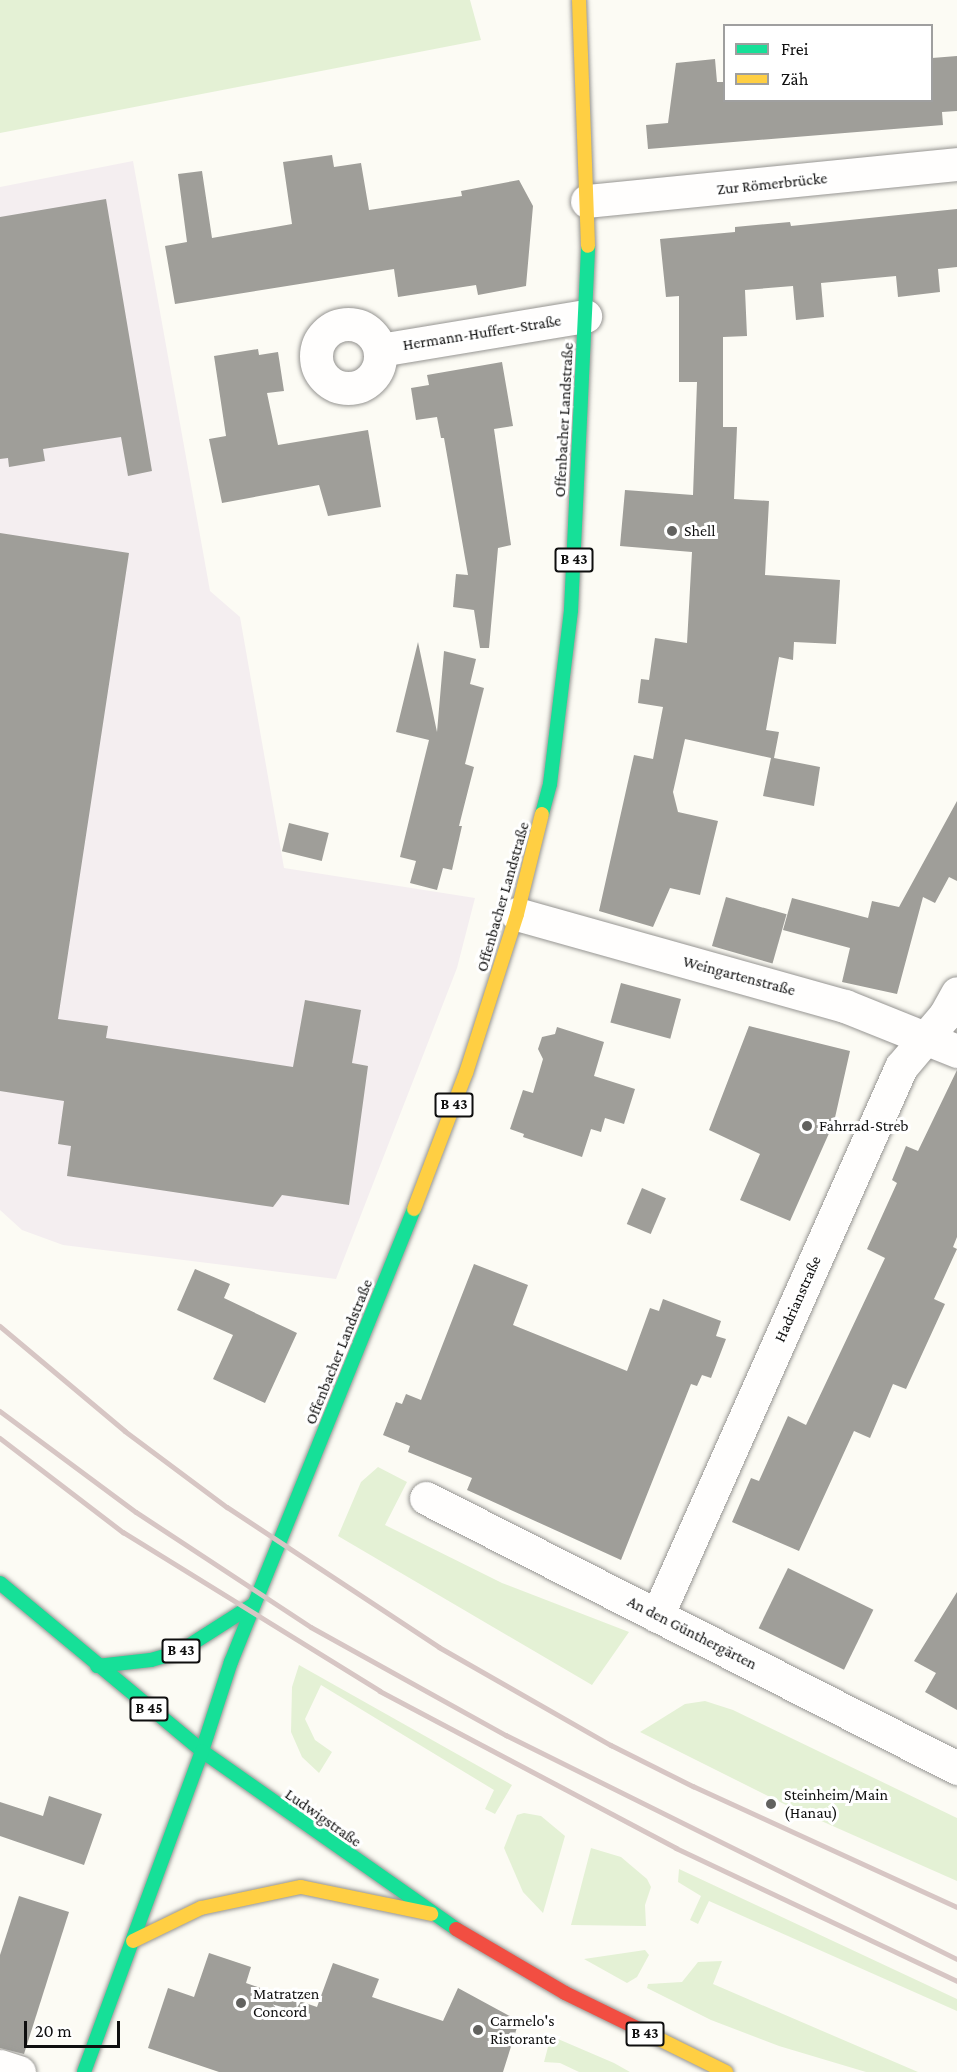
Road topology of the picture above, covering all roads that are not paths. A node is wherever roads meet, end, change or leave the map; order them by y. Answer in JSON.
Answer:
{"nodes":[{"id":1,"x":579,"y":0,"type":"edge"},
{"id":2,"x":957,"y":164,"type":"edge"},
{"id":3,"x":588,"y":201,"type":"junction"},
{"id":4,"x":585,"y":316,"type":"junction"},
{"id":5,"x":380,"y":350,"type":"dead end"},
{"id":6,"x":518,"y":914,"type":"junction"},
{"id":7,"x":957,"y":993,"type":"edge"},
{"id":8,"x":924,"y":1036,"type":"junction"},
{"id":9,"x":957,"y":1051,"type":"edge"},
{"id":10,"x":426,"y":1498,"type":"dead end"},
{"id":11,"x":0,"y":1583,"type":"edge"},
{"id":12,"x":254,"y":1604,"type":"junction"},
{"id":13,"x":657,"y":1616,"type":"junction"},
{"id":14,"x":97,"y":1666,"type":"junction"},
{"id":15,"x":202,"y":1751,"type":"junction"},
{"id":16,"x":957,"y":1768,"type":"edge"},
{"id":17,"x":431,"y":1914,"type":"junction"},
{"id":18,"x":133,"y":1941,"type":"junction"},
{"id":19,"x":0,"y":2066,"type":"edge"},
{"id":20,"x":19,"y":2072,"type":"edge"},
{"id":21,"x":84,"y":2072,"type":"edge"},
{"id":22,"x":726,"y":2072,"type":"edge"}],
"edges":[{"from":1,"to":3,"type":"main road","name":"Offenbacher Landstraße","number":"B 43"},
{"from":2,"to":3,"type":"street","name":"Zur Römerbrücke"},
{"from":3,"to":4,"type":"main road","name":"Offenbacher Landstraße","number":"B 43"},
{"from":4,"to":5,"type":"street","name":"Hermann-Huffert-Straße"},
{"from":4,"to":6,"type":"main road","name":"Offenbacher Landstraße","number":"B 43"},
{"from":6,"to":8,"type":"street","name":"Weingartenstraße"},
{"from":6,"to":12,"type":"main road","name":"Offenbacher Landstraße","number":"B 43"},
{"from":7,"to":8,"type":"street","name":"Hadrianstraße"},
{"from":8,"to":9,"type":"street","name":"Weingartenstraße"},
{"from":8,"to":13,"type":"street","name":"Hadrianstraße"},
{"from":10,"to":13,"type":"street","name":"An den Günthergärten"},
{"from":11,"to":14,"type":"main road","number":"B 45"},
{"from":12,"to":14,"type":"main road","number":"B 43"},
{"from":12,"to":15,"type":"main road","name":"Offenbacher Landstraße","number":"B 43"},
{"from":13,"to":16,"type":"street","name":"An den Günthergärten"},
{"from":14,"to":15,"type":"main road","number":"B 45"},
{"from":15,"to":17,"type":"main road","name":"Ludwigstraße","number":"B 43"},
{"from":15,"to":18,"type":"main road"},
{"from":17,"to":18,"type":"main road"},
{"from":17,"to":22,"type":"main road","name":"Ludwigstraße","number":"B 43"},
{"from":18,"to":21,"type":"main road"},
{"from":19,"to":20,"type":"street"}]}
